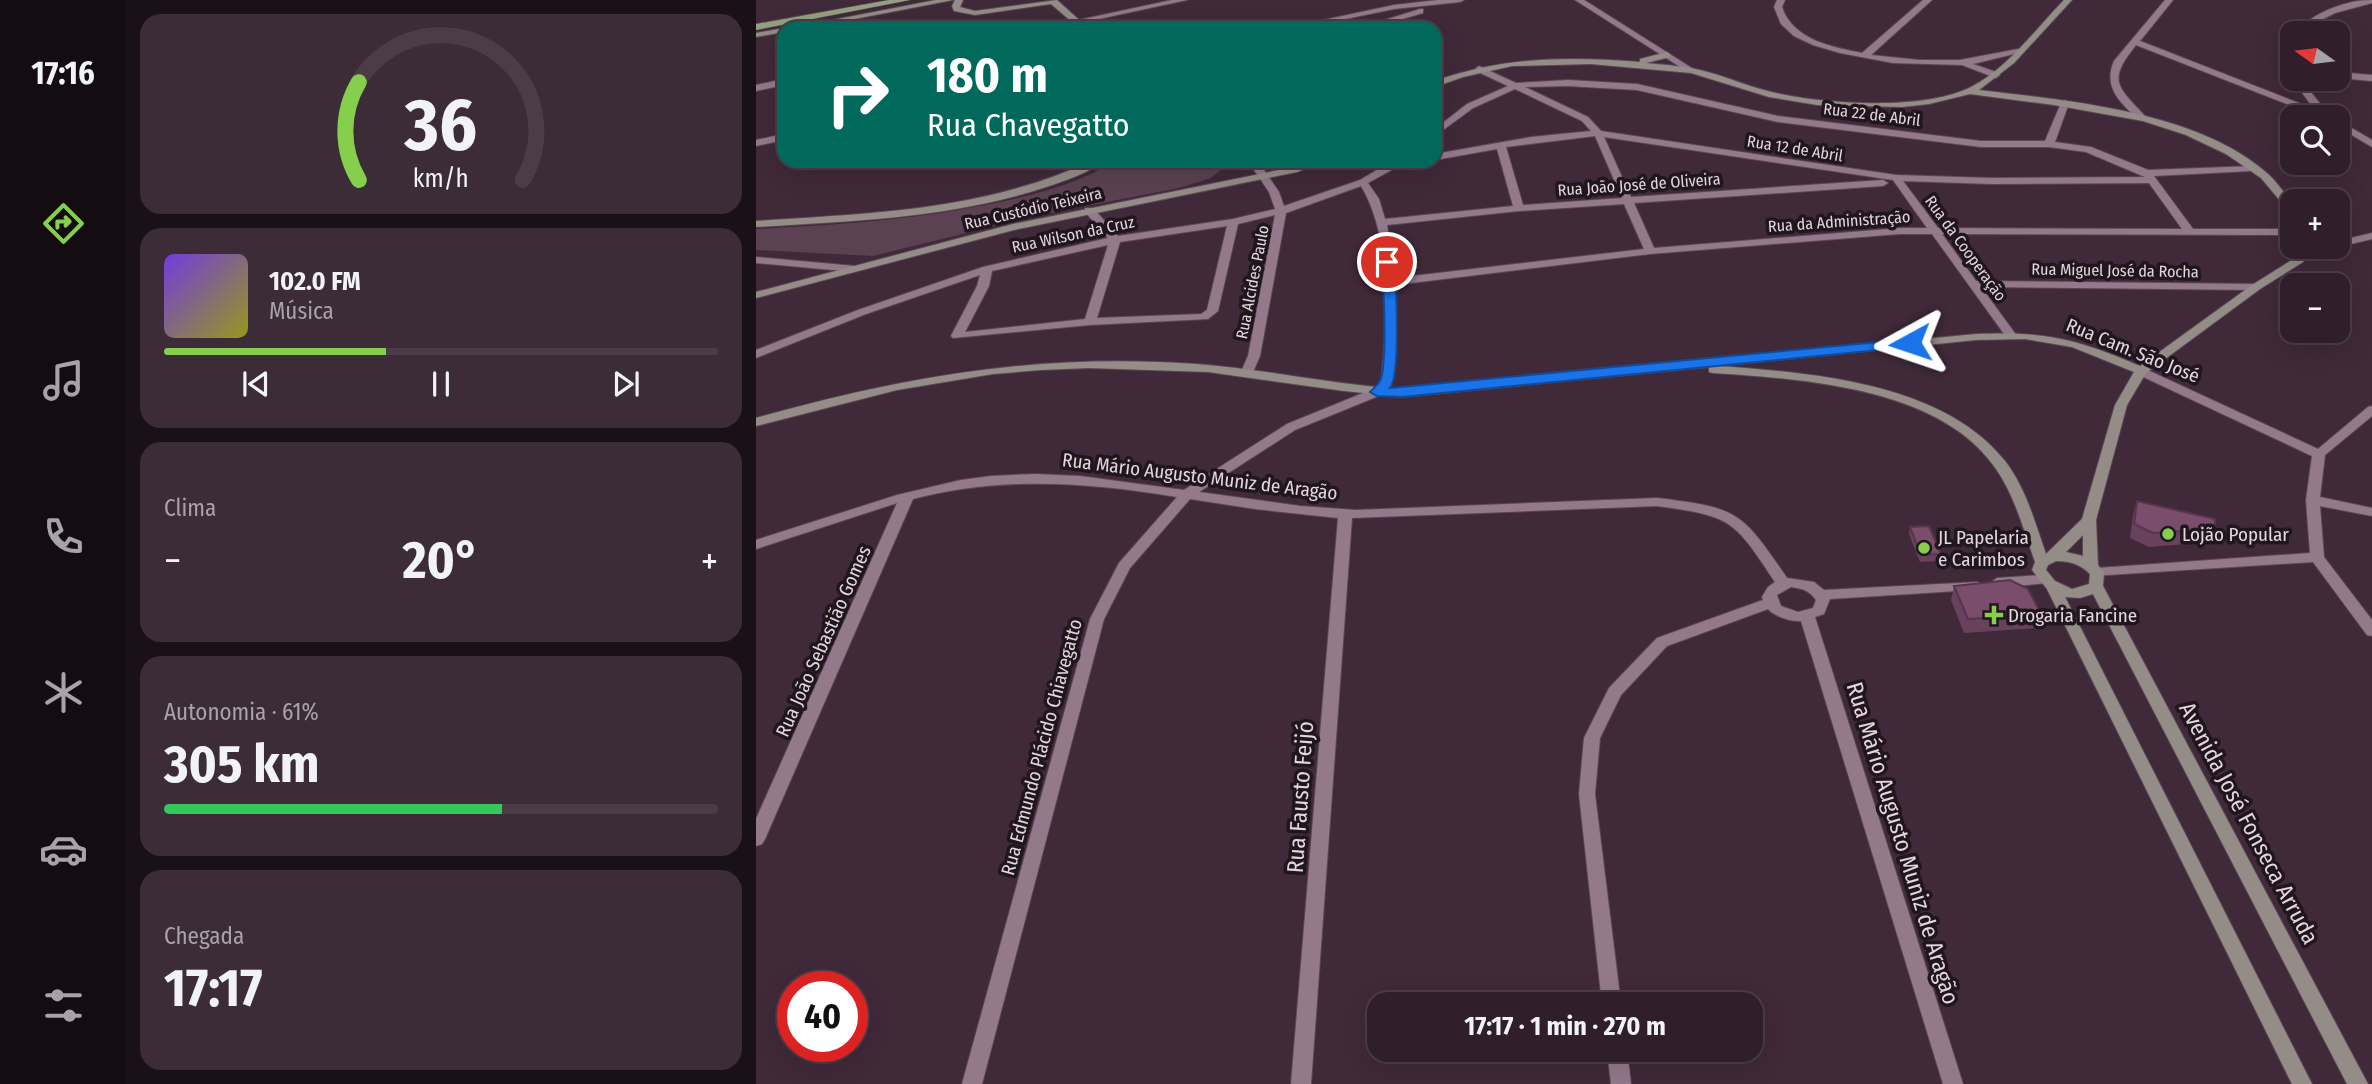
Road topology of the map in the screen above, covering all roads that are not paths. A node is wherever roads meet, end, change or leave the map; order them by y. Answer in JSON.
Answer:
{"nodes":[{"id":1,"x":864,"y":0,"type":"edge"},
{"id":2,"x":905,"y":0,"type":"edge"},
{"id":3,"x":949,"y":0,"type":"edge"},
{"id":4,"x":960,"y":0,"type":"edge"},
{"id":5,"x":1052,"y":0,"type":"edge"},
{"id":6,"x":1183,"y":0,"type":"edge"},
{"id":7,"x":1461,"y":0,"type":"edge"},
{"id":8,"x":1579,"y":0,"type":"edge"},
{"id":9,"x":1781,"y":0,"type":"edge"},
{"id":10,"x":1928,"y":0,"type":"edge"},
{"id":11,"x":2068,"y":0,"type":"edge"},
{"id":12,"x":2169,"y":0,"type":"edge"},
{"id":13,"x":2372,"y":1,"type":"edge"},
{"id":14,"x":756,"y":19,"type":"edge"},
{"id":15,"x":789,"y":21,"type":"edge"},
{"id":16,"x":833,"y":21,"type":"edge"},
{"id":17,"x":1076,"y":21,"type":"edge"},
{"id":18,"x":1082,"y":21,"type":"edge"},
{"id":19,"x":1325,"y":21,"type":"edge"},
{"id":20,"x":1388,"y":21,"type":"edge"},
{"id":21,"x":2312,"y":21,"type":"edge"},
{"id":22,"x":777,"y":23,"type":"edge"},
{"id":23,"x":756,"y":27,"type":"edge"},
{"id":24,"x":777,"y":31,"type":"edge"},
{"id":25,"x":756,"y":35,"type":"edge"},
{"id":26,"x":2135,"y":42,"type":"junction"},
{"id":27,"x":2018,"y":52,"type":"junction"},
{"id":28,"x":1667,"y":55,"type":"junction"},
{"id":29,"x":1864,"y":57,"type":"junction"},
{"id":30,"x":1961,"y":63,"type":"junction"},
{"id":31,"x":1631,"y":64,"type":"junction"},
{"id":32,"x":1479,"y":69,"type":"junction"},
{"id":33,"x":1691,"y":70,"type":"junction"},
{"id":34,"x":1996,"y":75,"type":"junction"},
{"id":35,"x":2350,"y":76,"type":"edge"},
{"id":36,"x":2372,"y":78,"type":"edge"},
{"id":37,"x":1442,"y":82,"type":"edge"},
{"id":38,"x":777,"y":84,"type":"edge"},
{"id":39,"x":1518,"y":85,"type":"junction"},
{"id":40,"x":2280,"y":87,"type":"edge"},
{"id":41,"x":756,"y":88,"type":"edge"},
{"id":42,"x":1969,"y":91,"type":"junction"},
{"id":43,"x":2259,"y":91,"type":"junction"},
{"id":44,"x":2306,"y":91,"type":"edge"},
{"id":45,"x":2065,"y":103,"type":"junction"},
{"id":46,"x":2296,"y":105,"type":"edge"},
{"id":47,"x":2317,"y":105,"type":"edge"},
{"id":48,"x":2140,"y":116,"type":"junction"},
{"id":49,"x":1442,"y":128,"type":"edge"},
{"id":50,"x":2350,"y":130,"type":"edge"},
{"id":51,"x":1598,"y":133,"type":"junction"},
{"id":52,"x":777,"y":138,"type":"edge"},
{"id":53,"x":2369,"y":140,"type":"edge"},
{"id":54,"x":756,"y":143,"type":"edge"},
{"id":55,"x":1501,"y":145,"type":"junction"},
{"id":56,"x":2049,"y":145,"type":"junction"},
{"id":57,"x":1442,"y":156,"type":"edge"},
{"id":58,"x":1083,"y":168,"type":"edge"},
{"id":59,"x":1258,"y":168,"type":"edge"},
{"id":60,"x":1290,"y":168,"type":"edge"},
{"id":61,"x":1387,"y":168,"type":"edge"},
{"id":62,"x":2251,"y":168,"type":"junction"},
{"id":63,"x":1262,"y":175,"type":"junction"},
{"id":64,"x":2150,"y":176,"type":"junction"},
{"id":65,"x":1897,"y":180,"type":"junction"},
{"id":66,"x":1363,"y":182,"type":"junction"},
{"id":67,"x":2280,"y":194,"type":"edge"},
{"id":68,"x":1628,"y":201,"type":"junction"},
{"id":69,"x":1519,"y":208,"type":"junction"},
{"id":70,"x":1089,"y":210,"type":"junction"},
{"id":71,"x":1281,"y":211,"type":"junction"},
{"id":72,"x":1233,"y":222,"type":"junction"},
{"id":73,"x":1382,"y":222,"type":"junction"},
{"id":74,"x":756,"y":224,"type":"edge"},
{"id":75,"x":1933,"y":230,"type":"junction"},
{"id":76,"x":2190,"y":232,"type":"junction"},
{"id":77,"x":2280,"y":232,"type":"edge"},
{"id":78,"x":2372,"y":236,"type":"edge"},
{"id":79,"x":1115,"y":240,"type":"junction"},
{"id":80,"x":2350,"y":241,"type":"edge"},
{"id":81,"x":1650,"y":251,"type":"junction"},
{"id":82,"x":2300,"y":259,"type":"edge"},
{"id":83,"x":756,"y":260,"type":"edge"},
{"id":84,"x":986,"y":268,"type":"junction"},
{"id":85,"x":855,"y":269,"type":"junction"},
{"id":86,"x":1390,"y":282,"type":"junction"},
{"id":87,"x":1973,"y":284,"type":"junction"},
{"id":88,"x":2256,"y":287,"type":"junction"},
{"id":89,"x":756,"y":295,"type":"edge"},
{"id":90,"x":1090,"y":322,"type":"junction"},
{"id":91,"x":2011,"y":336,"type":"junction"},
{"id":92,"x":756,"y":354,"type":"edge"},
{"id":93,"x":1789,"y":355,"type":"junction"},
{"id":94,"x":1673,"y":366,"type":"junction"},
{"id":95,"x":2141,"y":371,"type":"junction"},
{"id":96,"x":1247,"y":372,"type":"junction"},
{"id":97,"x":1792,"y":375,"type":"junction"},
{"id":98,"x":1377,"y":392,"type":"junction"},
{"id":99,"x":2372,"y":410,"type":"edge"},
{"id":100,"x":756,"y":422,"type":"edge"},
{"id":101,"x":2319,"y":454,"type":"junction"},
{"id":102,"x":1188,"y":493,"type":"junction"},
{"id":103,"x":907,"y":496,"type":"junction"},
{"id":104,"x":2313,"y":500,"type":"junction"},
{"id":105,"x":2372,"y":512,"type":"edge"},
{"id":106,"x":1345,"y":514,"type":"junction"},
{"id":107,"x":2089,"y":520,"type":"junction"},
{"id":108,"x":756,"y":545,"type":"edge"},
{"id":109,"x":2317,"y":557,"type":"junction"},
{"id":110,"x":2048,"y":559,"type":"junction"},
{"id":111,"x":2095,"y":575,"type":"junction"},
{"id":112,"x":1783,"y":583,"type":"junction"},
{"id":113,"x":2049,"y":584,"type":"junction"},
{"id":114,"x":1821,"y":594,"type":"junction"},
{"id":115,"x":1770,"y":603,"type":"junction"},
{"id":116,"x":1807,"y":616,"type":"junction"},
{"id":117,"x":2372,"y":631,"type":"edge"},
{"id":118,"x":756,"y":839,"type":"edge"},
{"id":119,"x":1610,"y":992,"type":"edge"},
{"id":120,"x":1618,"y":1062,"type":"edge"},
{"id":121,"x":972,"y":1084,"type":"edge"},
{"id":122,"x":1301,"y":1084,"type":"edge"},
{"id":123,"x":1620,"y":1084,"type":"edge"},
{"id":124,"x":1953,"y":1084,"type":"edge"},
{"id":125,"x":2302,"y":1084,"type":"edge"},
{"id":126,"x":2358,"y":1084,"type":"edge"}],
"edges":[{"from":1,"to":14,"type":"main road"},
{"from":2,"to":15,"type":"main road"},
{"from":3,"to":16,"type":"street"},
{"from":4,"to":5,"type":"street"},
{"from":5,"to":17,"type":"street"},
{"from":6,"to":18,"type":"street"},
{"from":7,"to":19,"type":"street"},
{"from":7,"to":20,"type":"street"},
{"from":8,"to":28,"type":"street"},
{"from":9,"to":29,"type":"street"},
{"from":10,"to":29,"type":"street"},
{"from":11,"to":27,"type":"street"},
{"from":12,"to":26,"type":"street"},
{"from":13,"to":21,"type":"street"},
{"from":22,"to":23,"type":"main road"},
{"from":24,"to":25,"type":"street"},
{"from":26,"to":43,"type":"street"},
{"from":26,"to":48,"type":"street"},
{"from":27,"to":30,"type":"street"},
{"from":27,"to":34,"type":"street"},
{"from":28,"to":31,"type":"street"},
{"from":28,"to":33,"type":"street"},
{"from":29,"to":30,"type":"street"},
{"from":30,"to":34,"type":"street"},
{"from":31,"to":32,"type":"street"},
{"from":31,"to":33,"type":"street"},
{"from":32,"to":37,"type":"street"},
{"from":32,"to":39,"type":"street"},
{"from":33,"to":42,"type":"street"},
{"from":34,"to":42,"type":"street"},
{"from":35,"to":36,"type":"street"},
{"from":38,"to":41,"type":"street"},
{"from":39,"to":49,"type":"street"},
{"from":39,"to":51,"type":"street"},
{"from":39,"to":56,"type":"street","name":"Rua 22 de Abril"},
{"from":40,"to":43,"type":"street"},
{"from":42,"to":45,"type":"street"},
{"from":43,"to":46,"type":"street"},
{"from":44,"to":47,"type":"street"},
{"from":45,"to":48,"type":"street"},
{"from":45,"to":56,"type":"street"},
{"from":48,"to":62,"type":"street"},
{"from":50,"to":53,"type":"street"},
{"from":51,"to":55,"type":"street","name":"Rua 12 de Abril"},
{"from":51,"to":65,"type":"street","name":"Rua 12 de Abril"},
{"from":51,"to":68,"type":"street"},
{"from":52,"to":54,"type":"street"},
{"from":55,"to":57,"type":"street","name":"Rua 12 de Abril"},
{"from":55,"to":69,"type":"street"},
{"from":56,"to":64,"type":"street","name":"Rua 22 de Abril"},
{"from":58,"to":74,"type":"street"},
{"from":59,"to":63,"type":"street","name":"Rua Alcides Paulo"},
{"from":60,"to":63,"type":"street","name":"Rua Custódio Teixeira"},
{"from":61,"to":66,"type":"street","name":"Rua Wilson da Cruz"},
{"from":62,"to":64,"type":"street","name":"Rua 12 de Abril"},
{"from":62,"to":67,"type":"street"},
{"from":63,"to":70,"type":"street","name":"Rua Custódio Teixeira"},
{"from":63,"to":71,"type":"street","name":"Rua Alcides Paulo"},
{"from":64,"to":65,"type":"street","name":"Rua 12 de Abril"},
{"from":64,"to":76,"type":"street"},
{"from":65,"to":68,"type":"street","name":"Rua João José de Oliveira"},
{"from":65,"to":75,"type":"street","name":"Rua da Cooperação"},
{"from":66,"to":71,"type":"street","name":"Rua Wilson da Cruz"},
{"from":66,"to":73,"type":"street"},
{"from":68,"to":69,"type":"street","name":"Rua João José de Oliveira"},
{"from":68,"to":81,"type":"street"},
{"from":69,"to":73,"type":"street","name":"Rua João José de Oliveira"},
{"from":70,"to":79,"type":"street"},
{"from":70,"to":85,"type":"street","name":"Rua Custódio Teixeira"},
{"from":71,"to":72,"type":"street","name":"Rua Wilson da Cruz"},
{"from":71,"to":96,"type":"street","name":"Rua Alcides Paulo"},
{"from":72,"to":79,"type":"street","name":"Rua Wilson da Cruz"},
{"from":72,"to":90,"type":"street"},
{"from":73,"to":86,"type":"street"},
{"from":75,"to":76,"type":"street","name":"Rua da Administração"},
{"from":75,"to":81,"type":"street","name":"Rua da Administração"},
{"from":75,"to":87,"type":"street","name":"Rua da Cooperação"},
{"from":76,"to":77,"type":"street","name":"Rua da Administração"},
{"from":78,"to":80,"type":"street"},
{"from":79,"to":84,"type":"street","name":"Rua Wilson da Cruz"},
{"from":79,"to":90,"type":"street"},
{"from":81,"to":86,"type":"street","name":"Rua da Administração"},
{"from":82,"to":88,"type":"street"},
{"from":83,"to":85,"type":"street"},
{"from":84,"to":90,"type":"street"},
{"from":84,"to":92,"type":"street","name":"Rua Wilson da Cruz"},
{"from":85,"to":89,"type":"street","name":"Rua Custódio Teixeira"},
{"from":86,"to":98,"type":"street"},
{"from":87,"to":88,"type":"street","name":"Rua Miguel José da Rocha"},
{"from":87,"to":91,"type":"street","name":"Rua da Cooperação"},
{"from":88,"to":95,"type":"street"},
{"from":91,"to":93,"type":"street","name":"Rua Cam. São José"},
{"from":91,"to":95,"type":"street","name":"Rua Cam. São José"},
{"from":93,"to":94,"type":"street","name":"Rua Cam. São José"},
{"from":93,"to":97,"type":"street"},
{"from":94,"to":97,"type":"street"},
{"from":94,"to":98,"type":"street","name":"Rua Cam. São José"},
{"from":95,"to":101,"type":"street","name":"Rua Cam. São José"},
{"from":95,"to":107,"type":"street"},
{"from":96,"to":98,"type":"street","name":"Rua Cam. São José"},
{"from":96,"to":100,"type":"street","name":"Rua Cam. São José"},
{"from":97,"to":110,"type":"street"},
{"from":98,"to":102,"type":"street","name":"Rua Edmundo Plácido Chiavegatto"},
{"from":99,"to":101,"type":"street"},
{"from":101,"to":104,"type":"street"},
{"from":102,"to":103,"type":"street","name":"Rua Mário Augusto Muniz de Aragão"},
{"from":102,"to":106,"type":"street","name":"Rua Mário Augusto Muniz de Aragão"},
{"from":102,"to":121,"type":"street","name":"Rua Edmundo Plácido Chiavegatto"},
{"from":103,"to":108,"type":"street","name":"Rua Mário Augusto Muniz de Aragão"},
{"from":103,"to":118,"type":"street","name":"Rua João Sebastião Gomes"},
{"from":104,"to":105,"type":"street"},
{"from":104,"to":109,"type":"street"},
{"from":106,"to":112,"type":"street","name":"Rua Mário Augusto Muniz de Aragão"},
{"from":106,"to":122,"type":"street","name":"Rua Fausto Feijó"},
{"from":107,"to":110,"type":"street"},
{"from":107,"to":111,"type":"street"},
{"from":109,"to":111,"type":"street"},
{"from":109,"to":117,"type":"street"},
{"from":110,"to":111,"type":"street"},
{"from":110,"to":113,"type":"street"},
{"from":111,"to":113,"type":"street"},
{"from":111,"to":126,"type":"street","name":"Avenida José Fonseca Arruda"},
{"from":112,"to":114,"type":"street"},
{"from":112,"to":115,"type":"street"},
{"from":113,"to":114,"type":"street"},
{"from":113,"to":125,"type":"street"},
{"from":114,"to":116,"type":"street"},
{"from":115,"to":116,"type":"street"},
{"from":115,"to":119,"type":"street"},
{"from":116,"to":124,"type":"street","name":"Rua Mário Augusto Muniz de Aragão"},
{"from":120,"to":123,"type":"street"}]}
